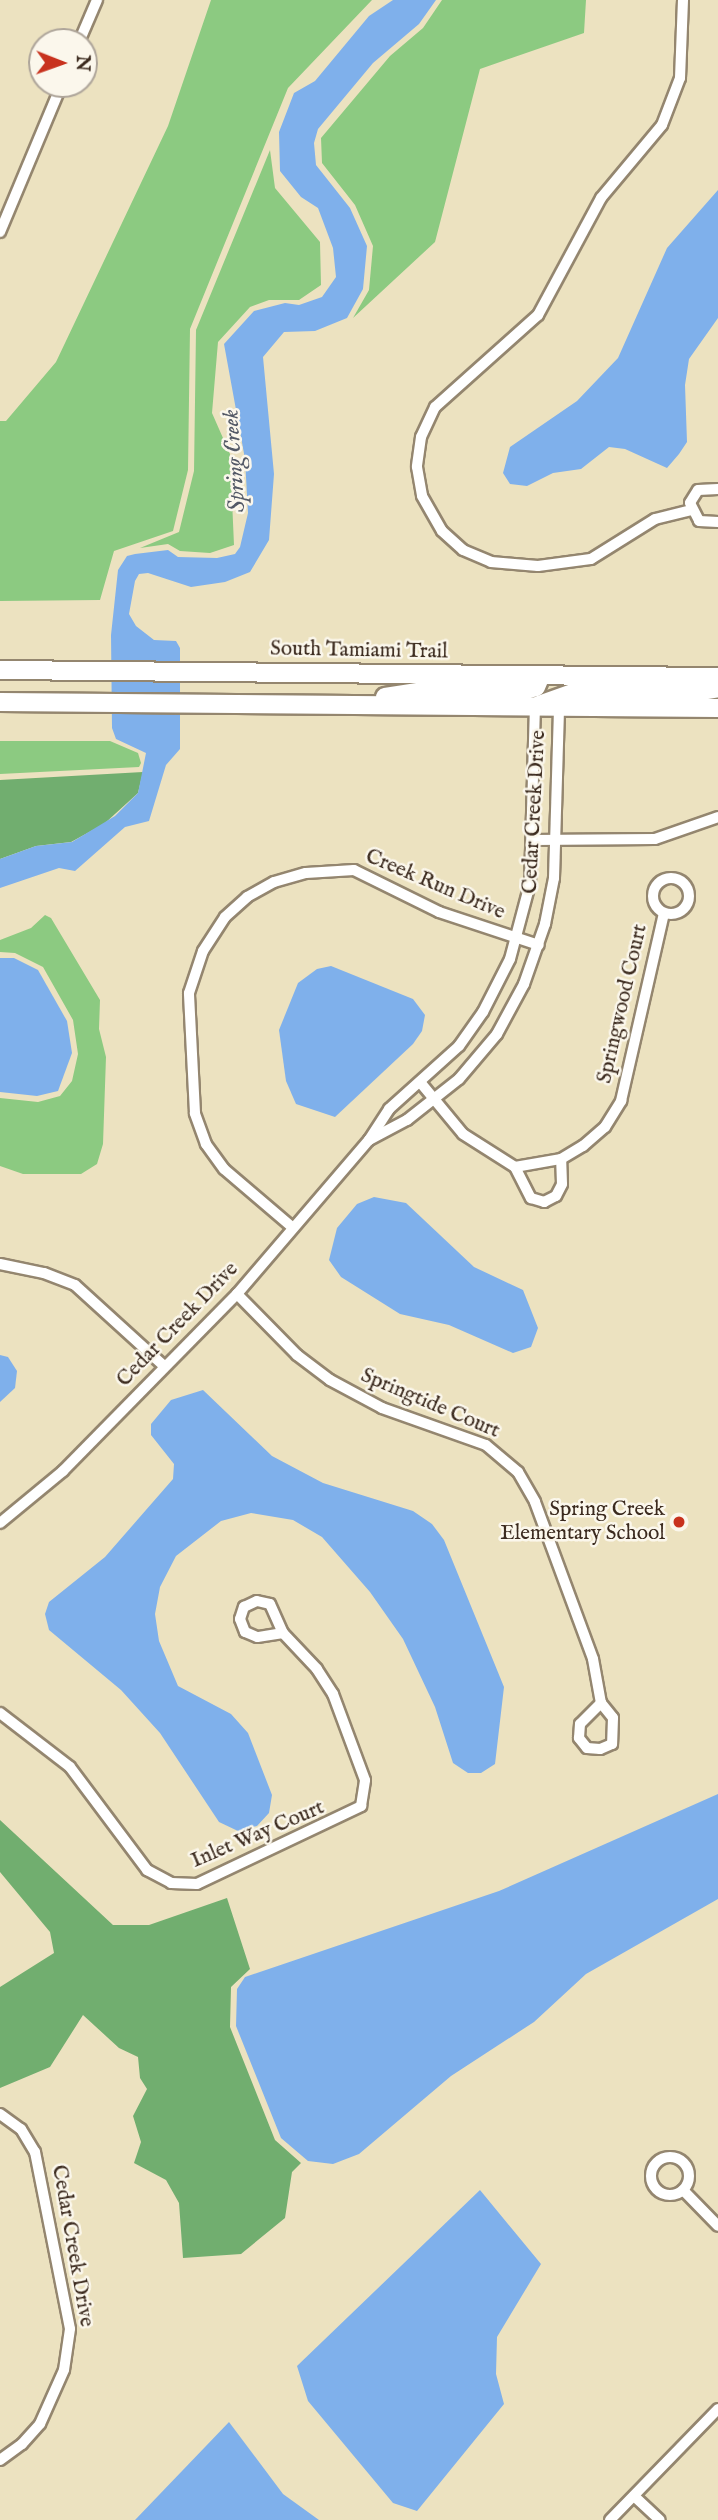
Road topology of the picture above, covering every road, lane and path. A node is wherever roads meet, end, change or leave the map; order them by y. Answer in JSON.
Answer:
{"nodes":[{"id":1,"x":96,"y":0,"type":"edge"},
{"id":2,"x":683,"y":0,"type":"edge"},
{"id":3,"x":85,"y":28,"type":"edge"},
{"id":4,"x":56,"y":98,"type":"edge"},
{"id":5,"x":4,"y":211,"type":"edge"},
{"id":6,"x":0,"y":232,"type":"edge"},
{"id":7,"x":718,"y":489,"type":"edge"},
{"id":8,"x":691,"y":510,"type":"junction"},
{"id":9,"x":718,"y":522,"type":"edge"},
{"id":10,"x":5,"y":671,"type":"edge"},
{"id":11,"x":541,"y":675,"type":"junction"},
{"id":12,"x":718,"y":677,"type":"edge"},
{"id":13,"x":718,"y":688,"type":"edge"},
{"id":14,"x":0,"y":702,"type":"edge"},
{"id":15,"x":344,"y":705,"type":"junction"},
{"id":16,"x":535,"y":707,"type":"junction"},
{"id":17,"x":559,"y":707,"type":"junction"},
{"id":18,"x":718,"y":708,"type":"edge"},
{"id":19,"x":718,"y":817,"type":"edge"},
{"id":20,"x":534,"y":840,"type":"junction"},
{"id":21,"x":557,"y":841,"type":"junction"},
{"id":22,"x":664,"y":914,"type":"dead end"},
{"id":23,"x":516,"y":939,"type":"junction"},
{"id":24,"x":539,"y":944,"type":"junction"},
{"id":25,"x":420,"y":1082,"type":"junction"},
{"id":26,"x":433,"y":1100,"type":"junction"},
{"id":27,"x":369,"y":1140,"type":"junction"},
{"id":28,"x":561,"y":1159,"type":"junction"},
{"id":29,"x":515,"y":1167,"type":"junction"},
{"id":30,"x":292,"y":1227,"type":"junction"},
{"id":31,"x":0,"y":1264,"type":"edge"},
{"id":32,"x":237,"y":1294,"type":"junction"},
{"id":33,"x":164,"y":1366,"type":"junction"},
{"id":34,"x":0,"y":1523,"type":"edge"},
{"id":35,"x":282,"y":1633,"type":"dead end"},
{"id":36,"x":601,"y":1703,"type":"dead end"},
{"id":37,"x":0,"y":1713,"type":"edge"},
{"id":38,"x":0,"y":2114,"type":"edge"},
{"id":39,"x":683,"y":2190,"type":"dead end"},
{"id":40,"x":718,"y":2226,"type":"edge"},
{"id":41,"x":718,"y":2409,"type":"edge"},
{"id":42,"x":0,"y":2460,"type":"edge"},
{"id":43,"x":634,"y":2496,"type":"junction"},
{"id":44,"x":610,"y":2520,"type":"edge"},
{"id":45,"x":660,"y":2520,"type":"edge"}],
"edges":[{"from":1,"to":3,"type":"street"},
{"from":2,"to":8,"type":"street"},
{"from":4,"to":5,"type":"street"},
{"from":5,"to":6,"type":"street"},
{"from":7,"to":8,"type":"street"},
{"from":8,"to":9,"type":"street"},
{"from":10,"to":11,"type":"main road","name":"South Tamiami Trail"},
{"from":11,"to":12,"type":"main road","name":"South Tamiami Trail"},
{"from":11,"to":15,"type":"main road"},
{"from":13,"to":16,"type":"main road"},
{"from":14,"to":15,"type":"main road"},
{"from":15,"to":16,"type":"main road"},
{"from":16,"to":17,"type":"main road"},
{"from":16,"to":20,"type":"street","name":"Cedar Creek Drive"},
{"from":17,"to":18,"type":"main road"},
{"from":17,"to":21,"type":"street","name":"Cedar Creek Drive"},
{"from":19,"to":21,"type":"street"},
{"from":20,"to":21,"type":"street"},
{"from":20,"to":23,"type":"street","name":"Cedar Creek Drive"},
{"from":21,"to":24,"type":"street","name":"Cedar Creek Drive"},
{"from":22,"to":28,"type":"street","name":"Springwood Court"},
{"from":23,"to":24,"type":"street","name":"Creek Run Drive"},
{"from":23,"to":25,"type":"street","name":"Cedar Creek Drive"},
{"from":23,"to":30,"type":"street","name":"Creek Run Drive"},
{"from":24,"to":26,"type":"street","name":"Cedar Creek Drive"},
{"from":25,"to":26,"type":"street"},
{"from":25,"to":27,"type":"street","name":"Cedar Creek Drive"},
{"from":26,"to":27,"type":"street","name":"Cedar Creek Drive"},
{"from":26,"to":29,"type":"street"},
{"from":27,"to":30,"type":"street","name":"Cedar Creek Drive"},
{"from":28,"to":29,"type":"street","name":"Springwood Court"},
{"from":28,"to":29,"type":"street"},
{"from":30,"to":32,"type":"street","name":"Cedar Creek Drive"},
{"from":31,"to":33,"type":"street"},
{"from":32,"to":33,"type":"street","name":"Cedar Creek Drive"},
{"from":32,"to":36,"type":"street","name":"Springtide Court"},
{"from":33,"to":34,"type":"street","name":"Cedar Creek Drive"},
{"from":35,"to":37,"type":"street","name":"Inlet Way Court"},
{"from":38,"to":42,"type":"street","name":"Cedar Creek Drive"},
{"from":39,"to":40,"type":"street"},
{"from":41,"to":43,"type":"street"},
{"from":43,"to":44,"type":"street"},
{"from":43,"to":45,"type":"street"}]}
